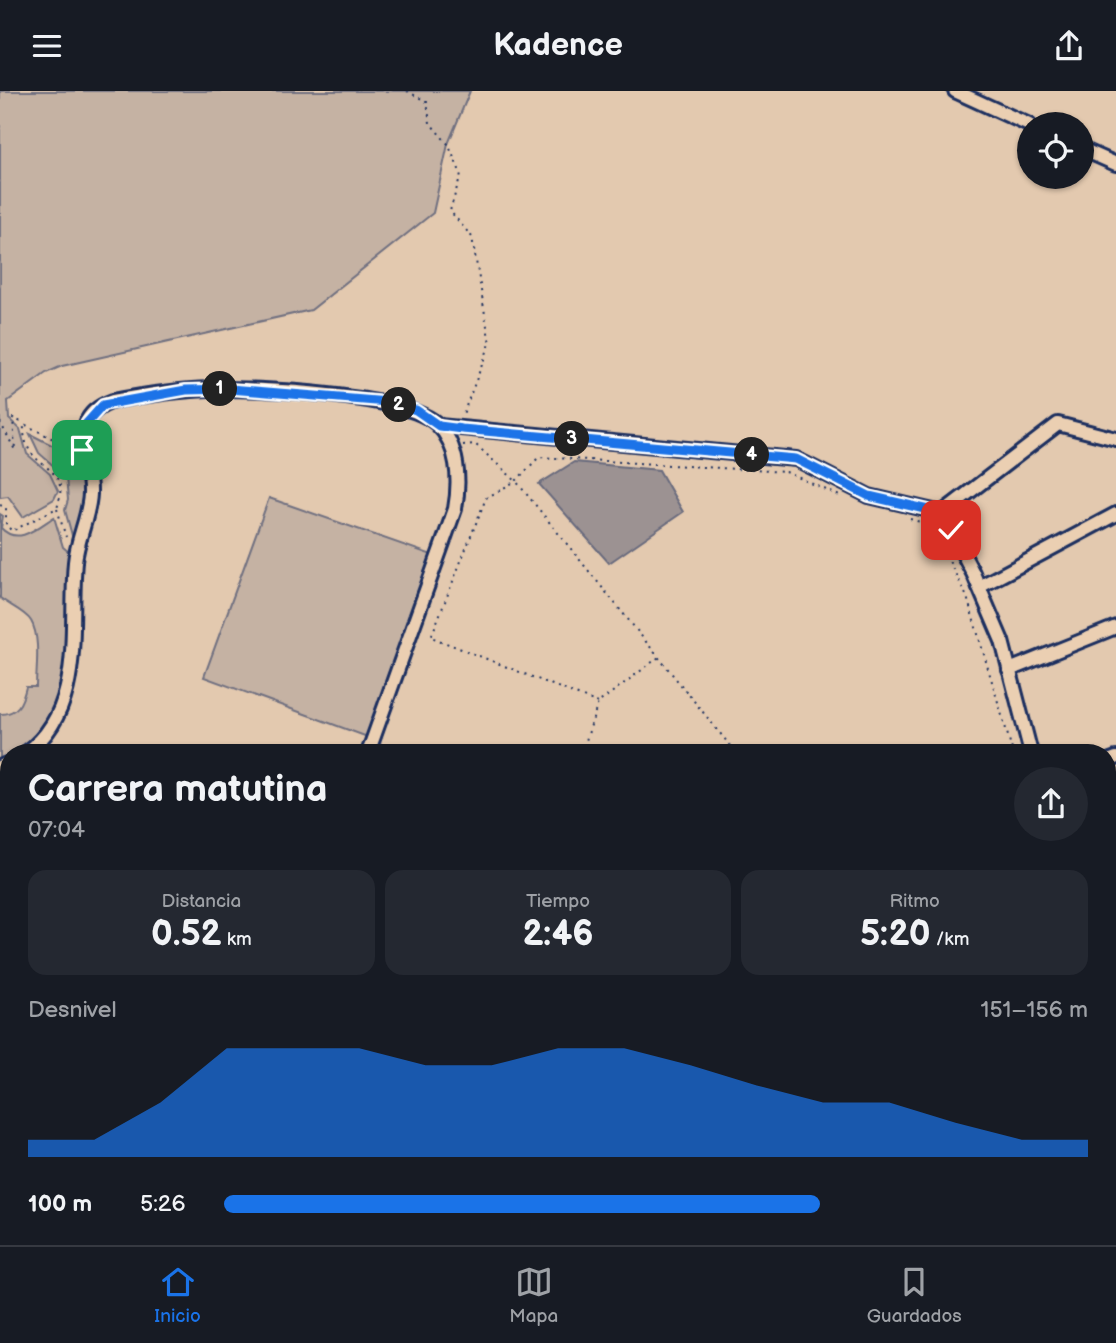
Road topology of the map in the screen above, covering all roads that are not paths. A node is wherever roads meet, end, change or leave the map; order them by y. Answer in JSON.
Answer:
{"nodes":[{"id":1,"x":955,"y":91,"type":"edge"},
{"id":2,"x":1017,"y":119,"type":"edge"},
{"id":3,"x":1094,"y":155,"type":"edge"},
{"id":4,"x":1116,"y":165,"type":"edge"},
{"id":5,"x":439,"y":426,"type":"junction"},
{"id":6,"x":1116,"y":439,"type":"edge"},
{"id":7,"x":942,"y":513,"type":"junction"},
{"id":8,"x":1116,"y":514,"type":"edge"},
{"id":9,"x":979,"y":587,"type":"junction"},
{"id":10,"x":1116,"y":627,"type":"edge"},
{"id":11,"x":1009,"y":670,"type":"junction"},
{"id":12,"x":35,"y":744,"type":"edge"},
{"id":13,"x":371,"y":744,"type":"edge"},
{"id":14,"x":1029,"y":744,"type":"edge"}],
"edges":[{"from":1,"to":2,"type":"street"},
{"from":3,"to":4,"type":"street"},
{"from":5,"to":7,"type":"street"},
{"from":5,"to":12,"type":"street"},
{"from":5,"to":13,"type":"street"},
{"from":6,"to":7,"type":"street"},
{"from":7,"to":9,"type":"street"},
{"from":8,"to":9,"type":"street"},
{"from":9,"to":11,"type":"street"},
{"from":10,"to":11,"type":"street"},
{"from":11,"to":14,"type":"street"}]}
